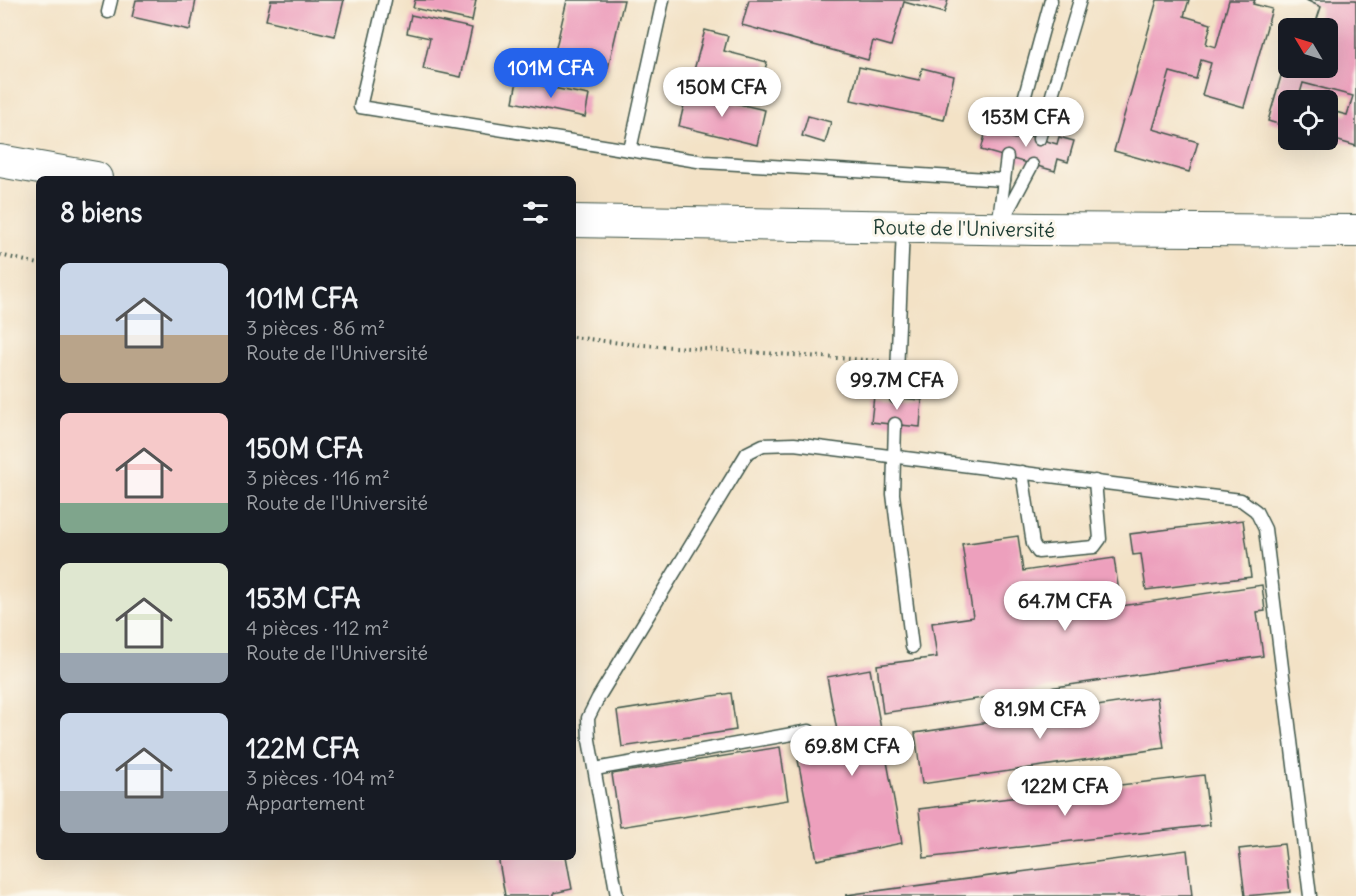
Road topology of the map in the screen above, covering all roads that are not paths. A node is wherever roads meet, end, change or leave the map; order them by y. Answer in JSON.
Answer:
{"nodes":[{"id":1,"x":385,"y":0,"type":"edge"},
{"id":2,"x":663,"y":0,"type":"edge"},
{"id":3,"x":1051,"y":0,"type":"edge"},
{"id":4,"x":1080,"y":0,"type":"edge"},
{"id":5,"x":1014,"y":132,"type":"dead end"},
{"id":6,"x":1039,"y":139,"type":"dead end"},
{"id":7,"x":630,"y":150,"type":"junction"},
{"id":8,"x":1007,"y":157,"type":"dead end"},
{"id":9,"x":0,"y":162,"type":"edge"},
{"id":10,"x":1032,"y":165,"type":"dead end"},
{"id":11,"x":84,"y":176,"type":"edge"},
{"id":12,"x":1004,"y":180,"type":"junction"},
{"id":13,"x":576,"y":221,"type":"edge"},
{"id":14,"x":903,"y":227,"type":"junction"},
{"id":15,"x":998,"y":228,"type":"junction"},
{"id":16,"x":1356,"y":231,"type":"edge"},
{"id":17,"x":896,"y":398,"type":"dead end"},
{"id":18,"x":895,"y":424,"type":"dead end"},
{"id":19,"x":894,"y":456,"type":"junction"},
{"id":20,"x":1022,"y":472,"type":"junction"},
{"id":21,"x":1095,"y":482,"type":"junction"},
{"id":22,"x":912,"y":647,"type":"dead end"},
{"id":23,"x":809,"y":731,"type":"dead end"},
{"id":24,"x":595,"y":769,"type":"junction"},
{"id":25,"x":617,"y":896,"type":"edge"},
{"id":26,"x":1310,"y":896,"type":"edge"}],
"edges":[{"from":1,"to":7,"type":"lane"},
{"from":2,"to":7,"type":"lane"},
{"from":3,"to":5,"type":"lane"},
{"from":4,"to":6,"type":"lane"},
{"from":7,"to":12,"type":"lane"},
{"from":8,"to":12,"type":"lane"},
{"from":9,"to":11,"type":"street"},
{"from":10,"to":15,"type":"lane"},
{"from":12,"to":15,"type":"lane"},
{"from":13,"to":14,"type":"street","name":"Route de l'Université"},
{"from":14,"to":15,"type":"street","name":"Route de l'Université"},
{"from":14,"to":17,"type":"lane"},
{"from":15,"to":16,"type":"street","name":"Route de l'Université"},
{"from":18,"to":19,"type":"lane"},
{"from":19,"to":20,"type":"lane"},
{"from":19,"to":22,"type":"lane"},
{"from":19,"to":24,"type":"lane"},
{"from":20,"to":21,"type":"lane"},
{"from":20,"to":21,"type":"lane"},
{"from":21,"to":26,"type":"lane"},
{"from":23,"to":24,"type":"lane"},
{"from":24,"to":25,"type":"lane"}]}
